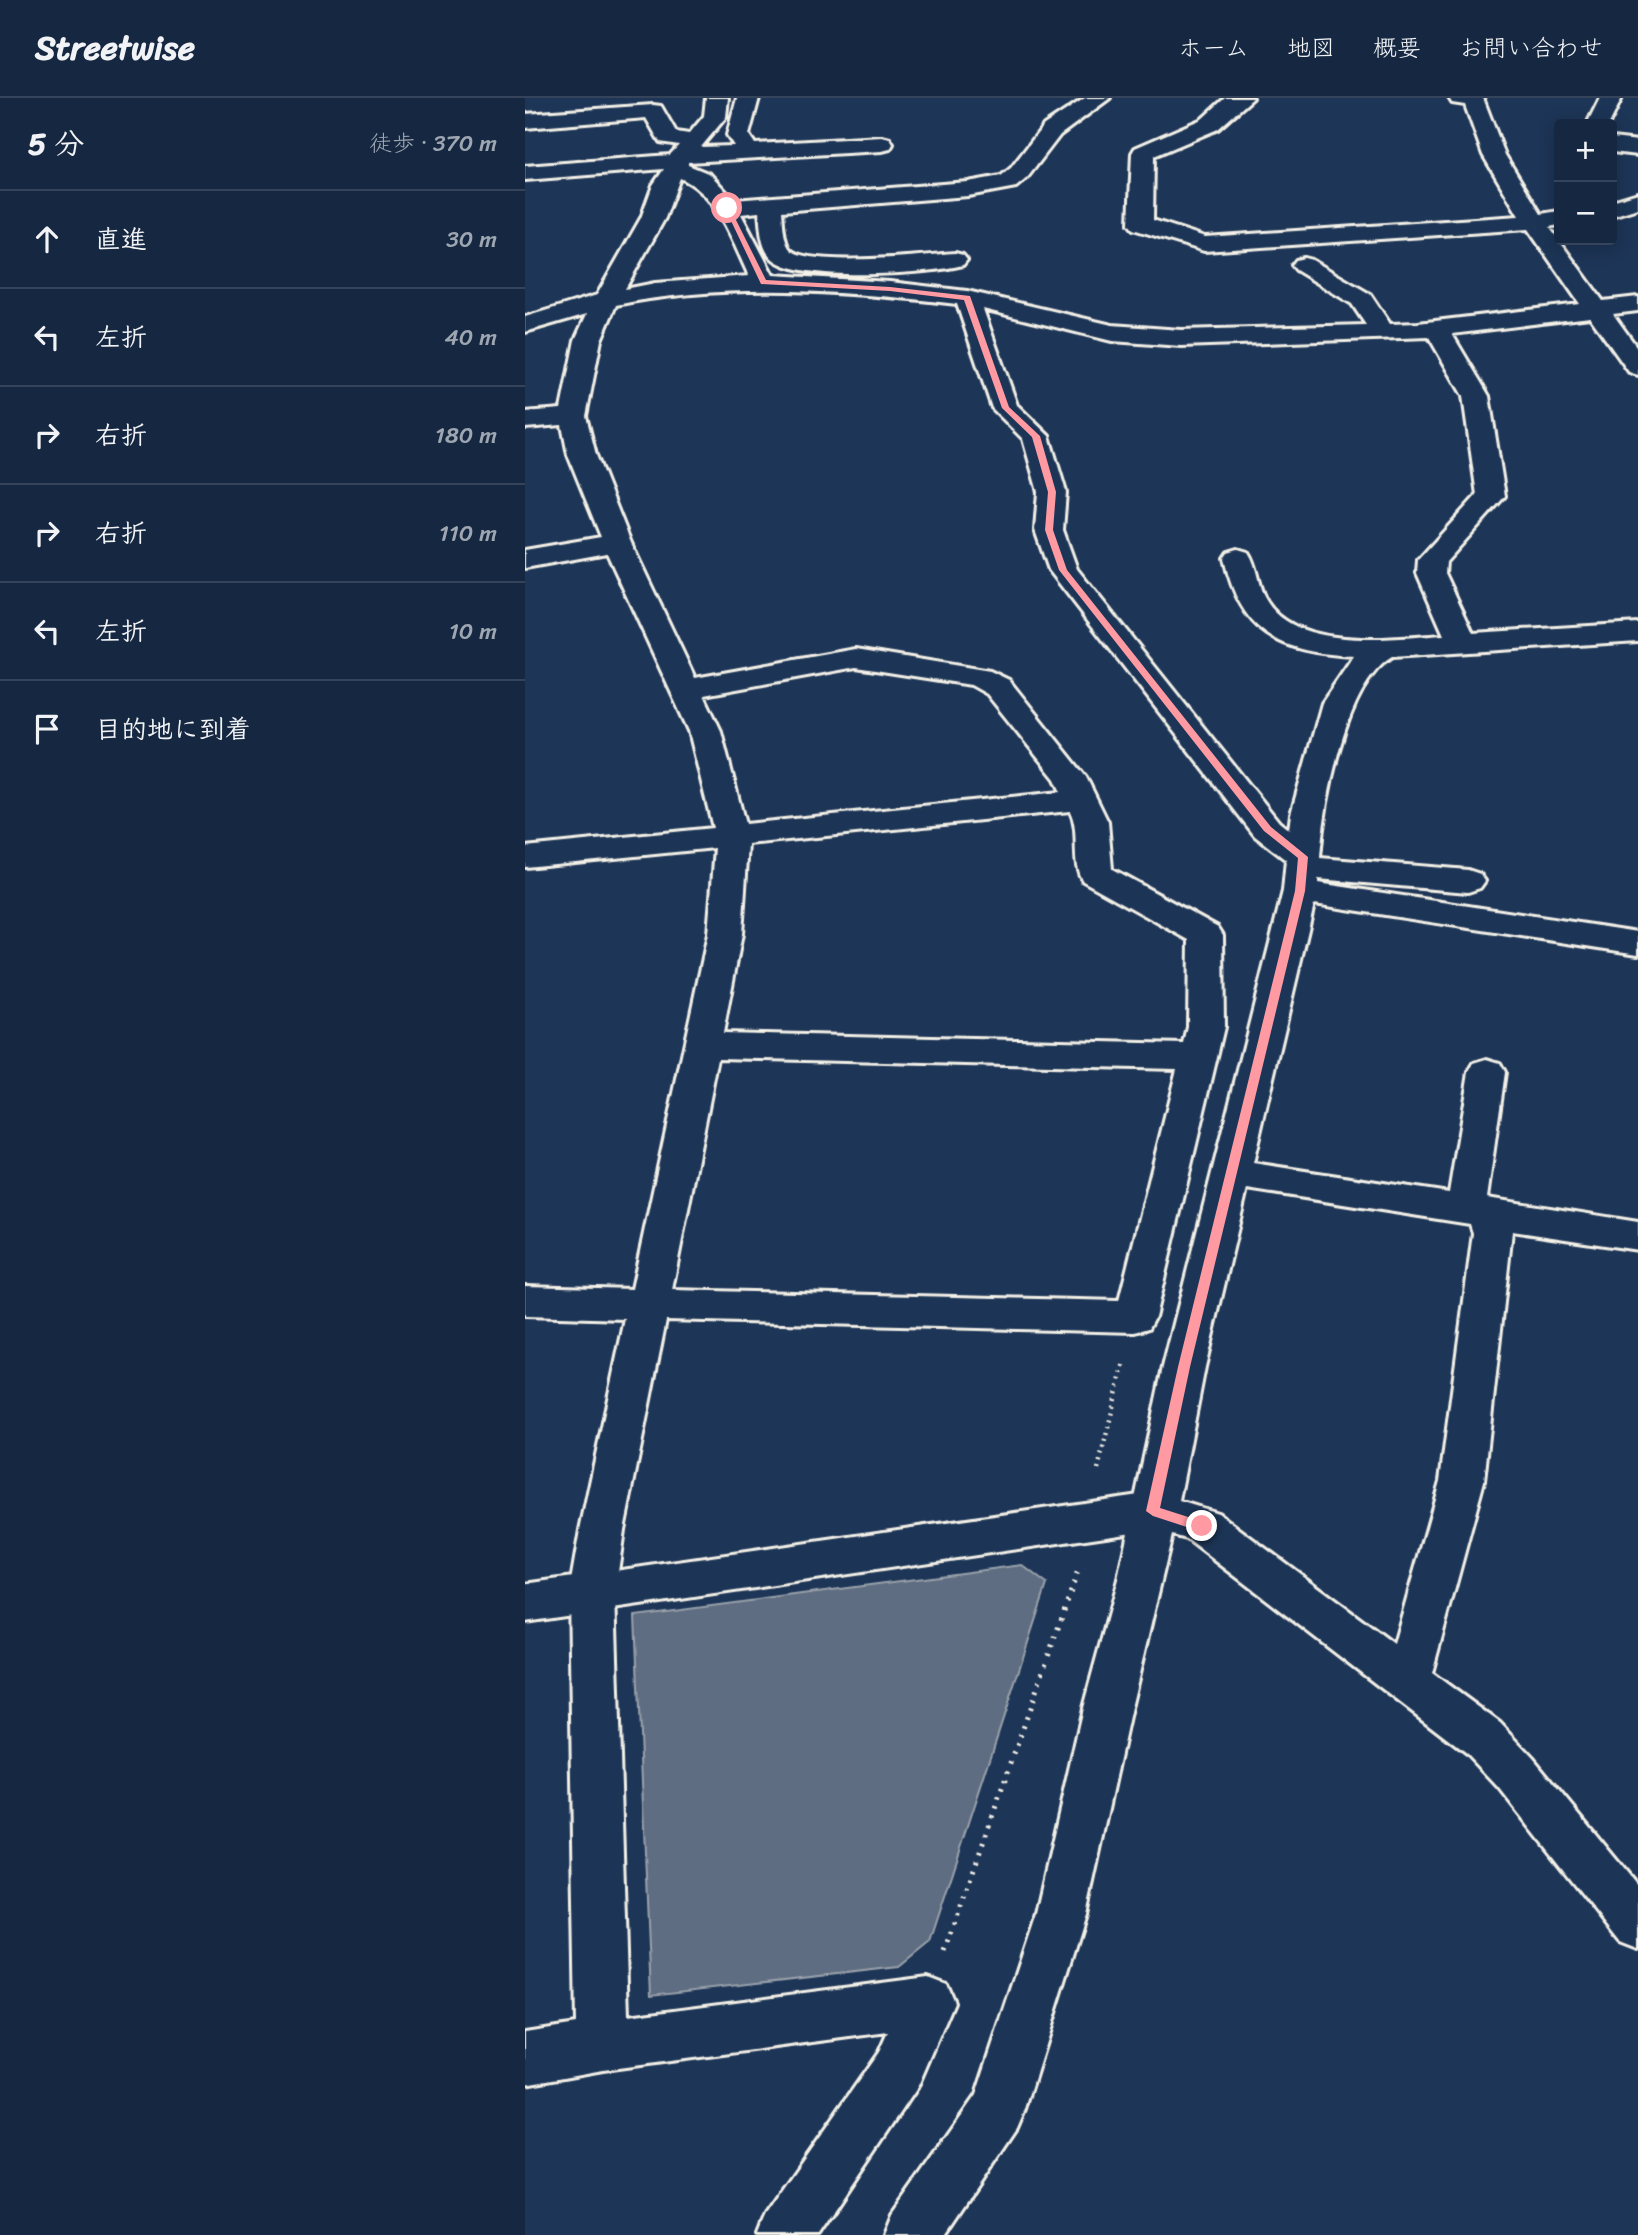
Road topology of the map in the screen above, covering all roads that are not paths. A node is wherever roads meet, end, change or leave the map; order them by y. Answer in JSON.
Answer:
{"nodes":[{"id":1,"x":717,"y":98,"type":"edge"},
{"id":2,"x":748,"y":98,"type":"edge"},
{"id":3,"x":1099,"y":98,"type":"edge"},
{"id":4,"x":1241,"y":98,"type":"edge"},
{"id":5,"x":1460,"y":98,"type":"edge"},
{"id":6,"x":1611,"y":98,"type":"edge"},
{"id":7,"x":627,"y":105,"type":"edge"},
{"id":8,"x":1600,"y":119,"type":"edge"},
{"id":9,"x":525,"y":121,"type":"edge"},
{"id":10,"x":882,"y":144,"type":"dead end"},
{"id":11,"x":1617,"y":146,"type":"edge"},
{"id":12,"x":1638,"y":148,"type":"edge"},
{"id":13,"x":748,"y":151,"type":"junction"},
{"id":14,"x":683,"y":156,"type":"junction"},
{"id":15,"x":525,"y":173,"type":"edge"},
{"id":16,"x":1638,"y":200,"type":"edge"},
{"id":17,"x":769,"y":204,"type":"junction"},
{"id":18,"x":1617,"y":207,"type":"edge"},
{"id":19,"x":727,"y":208,"type":"junction"},
{"id":20,"x":1554,"y":219,"type":"edge"},
{"id":21,"x":1534,"y":222,"type":"junction"},
{"id":22,"x":955,"y":260,"type":"dead end"},
{"id":23,"x":1304,"y":265,"type":"dead end"},
{"id":24,"x":764,"y":282,"type":"junction"},
{"id":25,"x":967,"y":298,"type":"junction"},
{"id":26,"x":606,"y":300,"type":"junction"},
{"id":27,"x":1638,"y":304,"type":"edge"},
{"id":28,"x":1594,"y":309,"type":"junction"},
{"id":29,"x":525,"y":325,"type":"edge"},
{"id":30,"x":1436,"y":328,"type":"junction"},
{"id":31,"x":1383,"y":332,"type":"junction"},
{"id":32,"x":1638,"y":367,"type":"edge"},
{"id":33,"x":573,"y":416,"type":"junction"},
{"id":34,"x":525,"y":420,"type":"edge"},
{"id":35,"x":617,"y":543,"type":"junction"},
{"id":36,"x":1238,"y":558,"type":"dead end"},
{"id":37,"x":525,"y":559,"type":"edge"},
{"id":38,"x":1638,"y":632,"type":"edge"},
{"id":39,"x":1463,"y":644,"type":"junction"},
{"id":40,"x":1385,"y":648,"type":"junction"},
{"id":41,"x":685,"y":689,"type":"junction"},
{"id":42,"x":1081,"y":800,"type":"junction"},
{"id":43,"x":732,"y":837,"type":"junction"},
{"id":44,"x":525,"y":857,"type":"edge"},
{"id":45,"x":1302,"y":872,"type":"junction"},
{"id":46,"x":1468,"y":881,"type":"dead end"},
{"id":47,"x":1638,"y":943,"type":"edge"},
{"id":48,"x":702,"y":1045,"type":"junction"},
{"id":49,"x":1199,"y":1058,"type":"junction"},
{"id":50,"x":1487,"y":1072,"type":"dead end"},
{"id":51,"x":1231,"y":1173,"type":"junction"},
{"id":52,"x":1476,"y":1210,"type":"junction"},
{"id":53,"x":1638,"y":1236,"type":"edge"},
{"id":54,"x":525,"y":1301,"type":"edge"},
{"id":55,"x":648,"y":1304,"type":"junction"},
{"id":56,"x":1153,"y":1511,"type":"junction"},
{"id":57,"x":592,"y":1593,"type":"junction"},
{"id":58,"x":525,"y":1603,"type":"edge"},
{"id":59,"x":1407,"y":1681,"type":"junction"},
{"id":60,"x":1638,"y":1925,"type":"edge"},
{"id":61,"x":603,"y":2045,"type":"junction"},
{"id":62,"x":525,"y":2058,"type":"edge"},
{"id":63,"x":785,"y":2235,"type":"edge"},
{"id":64,"x":912,"y":2235,"type":"edge"}],
"edges":[{"from":1,"to":14,"type":"street"},
{"from":2,"to":13,"type":"street"},
{"from":3,"to":17,"type":"street"},
{"from":4,"to":21,"type":"street"},
{"from":5,"to":21,"type":"street"},
{"from":6,"to":8,"type":"street"},
{"from":7,"to":9,"type":"street"},
{"from":7,"to":14,"type":"street"},
{"from":10,"to":13,"type":"street"},
{"from":11,"to":12,"type":"street"},
{"from":13,"to":14,"type":"street"},
{"from":14,"to":15,"type":"street"},
{"from":14,"to":19,"type":"street"},
{"from":14,"to":26,"type":"street"},
{"from":16,"to":18,"type":"street"},
{"from":17,"to":19,"type":"street"},
{"from":17,"to":22,"type":"street"},
{"from":19,"to":24,"type":"street"},
{"from":20,"to":21,"type":"street"},
{"from":21,"to":28,"type":"street"},
{"from":23,"to":31,"type":"street"},
{"from":24,"to":25,"type":"street"},
{"from":24,"to":26,"type":"street"},
{"from":25,"to":31,"type":"street"},
{"from":25,"to":45,"type":"street"},
{"from":26,"to":29,"type":"street"},
{"from":26,"to":33,"type":"street"},
{"from":27,"to":28,"type":"street"},
{"from":28,"to":30,"type":"street"},
{"from":28,"to":32,"type":"street"},
{"from":30,"to":31,"type":"street"},
{"from":30,"to":39,"type":"street"},
{"from":33,"to":34,"type":"street"},
{"from":33,"to":35,"type":"street"},
{"from":35,"to":37,"type":"street"},
{"from":35,"to":41,"type":"street"},
{"from":36,"to":40,"type":"street"},
{"from":38,"to":39,"type":"street"},
{"from":39,"to":40,"type":"street"},
{"from":40,"to":45,"type":"street"},
{"from":41,"to":42,"type":"street"},
{"from":41,"to":43,"type":"street"},
{"from":42,"to":43,"type":"street"},
{"from":42,"to":49,"type":"street"},
{"from":43,"to":44,"type":"street"},
{"from":43,"to":48,"type":"street"},
{"from":45,"to":46,"type":"street"},
{"from":45,"to":47,"type":"street"},
{"from":45,"to":51,"type":"street"},
{"from":48,"to":49,"type":"street"},
{"from":48,"to":55,"type":"street"},
{"from":49,"to":55,"type":"street"},
{"from":50,"to":52,"type":"street"},
{"from":51,"to":52,"type":"street"},
{"from":51,"to":56,"type":"street"},
{"from":52,"to":53,"type":"street"},
{"from":52,"to":59,"type":"street"},
{"from":54,"to":55,"type":"street"},
{"from":55,"to":57,"type":"street"},
{"from":56,"to":57,"type":"street"},
{"from":56,"to":59,"type":"street"},
{"from":56,"to":64,"type":"street"},
{"from":57,"to":58,"type":"street"},
{"from":57,"to":61,"type":"street"},
{"from":59,"to":60,"type":"street"},
{"from":61,"to":62,"type":"street"},
{"from":61,"to":63,"type":"street"}]}
